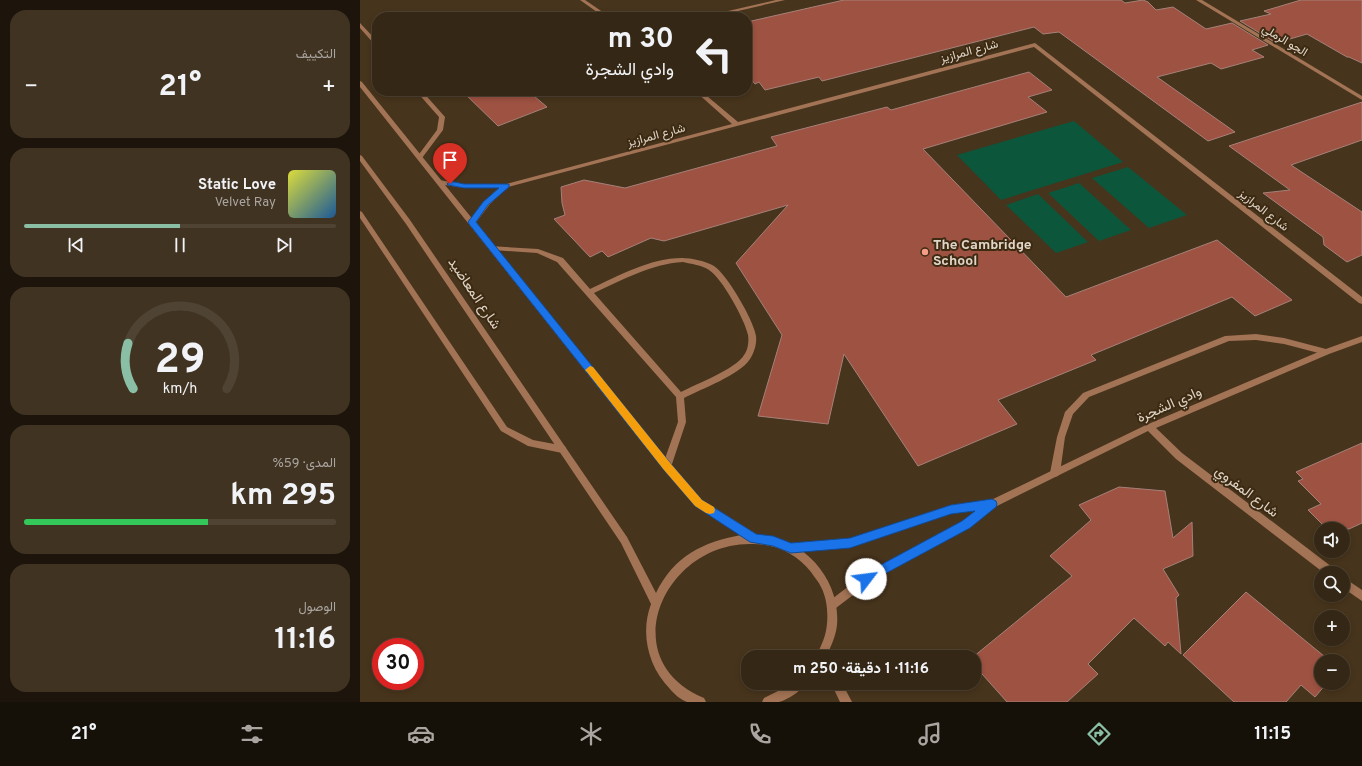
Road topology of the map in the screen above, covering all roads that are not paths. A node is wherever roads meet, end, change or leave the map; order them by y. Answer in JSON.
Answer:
{"nodes":[{"id":1,"x":582,"y":0,"type":"edge"},
{"id":2,"x":782,"y":0,"type":"edge"},
{"id":3,"x":1198,"y":0,"type":"edge"},
{"id":4,"x":600,"y":12,"type":"edge"},
{"id":5,"x":728,"y":12,"type":"edge"},
{"id":6,"x":360,"y":25,"type":"edge"},
{"id":7,"x":372,"y":38,"type":"edge"},
{"id":8,"x":360,"y":83,"type":"edge"},
{"id":9,"x":423,"y":96,"type":"edge"},
{"id":10,"x":704,"y":96,"type":"edge"},
{"id":11,"x":1362,"y":98,"type":"edge"},
{"id":12,"x":737,"y":124,"type":"junction"},
{"id":13,"x":360,"y":157,"type":"edge"},
{"id":14,"x":420,"y":157,"type":"junction"},
{"id":15,"x":439,"y":182,"type":"junction"},
{"id":16,"x":506,"y":186,"type":"junction"},
{"id":17,"x":360,"y":213,"type":"edge"},
{"id":18,"x":472,"y":222,"type":"junction"},
{"id":19,"x":492,"y":248,"type":"junction"},
{"id":20,"x":588,"y":293,"type":"junction"},
{"id":21,"x":1362,"y":301,"type":"edge"},
{"id":22,"x":1362,"y":339,"type":"edge"},
{"id":23,"x":1326,"y":352,"type":"junction"},
{"id":24,"x":680,"y":396,"type":"junction"},
{"id":25,"x":1149,"y":427,"type":"junction"},
{"id":26,"x":562,"y":449,"type":"junction"},
{"id":27,"x":667,"y":467,"type":"junction"},
{"id":28,"x":1055,"y":473,"type":"junction"},
{"id":29,"x":992,"y":504,"type":"junction"},
{"id":30,"x":754,"y":538,"type":"junction"},
{"id":31,"x":791,"y":548,"type":"junction"},
{"id":32,"x":1323,"y":566,"type":"edge"},
{"id":33,"x":1350,"y":587,"type":"edge"},
{"id":34,"x":1362,"y":596,"type":"edge"},
{"id":35,"x":655,"y":602,"type":"junction"},
{"id":36,"x":832,"y":606,"type":"junction"},
{"id":37,"x":824,"y":650,"type":"edge"},
{"id":38,"x":790,"y":690,"type":"edge"},
{"id":39,"x":840,"y":690,"type":"edge"},
{"id":40,"x":700,"y":702,"type":"edge"},
{"id":41,"x":768,"y":702,"type":"edge"},
{"id":42,"x":846,"y":702,"type":"edge"}],
"edges":[{"from":1,"to":4,"type":"street"},
{"from":2,"to":5,"type":"street"},
{"from":3,"to":11,"type":"street","name":"الجو الرملي"},
{"from":6,"to":7,"type":"street"},
{"from":8,"to":14,"type":"street"},
{"from":9,"to":14,"type":"street"},
{"from":10,"to":12,"type":"street"},
{"from":12,"to":16,"type":"street","name":"شارع المرازيز"},
{"from":12,"to":21,"type":"street","name":"شارع المرازيز"},
{"from":13,"to":26,"type":"street","name":"شارع المعاضيد"},
{"from":14,"to":15,"type":"street"},
{"from":15,"to":16,"type":"street","name":"شارع المرازيز"},
{"from":15,"to":18,"type":"street"},
{"from":16,"to":18,"type":"street","name":"شارع المرازيز"},
{"from":17,"to":26,"type":"street"},
{"from":18,"to":19,"type":"street"},
{"from":19,"to":20,"type":"street"},
{"from":19,"to":27,"type":"street"},
{"from":20,"to":24,"type":"street"},
{"from":20,"to":24,"type":"street"},
{"from":22,"to":23,"type":"street","name":"وادي الشجرة"},
{"from":23,"to":25,"type":"street","name":"وادي الشجرة"},
{"from":23,"to":28,"type":"street"},
{"from":24,"to":27,"type":"street"},
{"from":25,"to":28,"type":"street","name":"وادي الشجرة"},
{"from":25,"to":32,"type":"street","name":"شارع المفروي"},
{"from":26,"to":35,"type":"street","name":"شارع المعاضيد"},
{"from":27,"to":30,"type":"street"},
{"from":28,"to":29,"type":"street","name":"وادي الشجرة"},
{"from":29,"to":31,"type":"street","name":"وادي الشجرة"},
{"from":29,"to":36,"type":"street","name":"وادي الشجرة"},
{"from":30,"to":31,"type":"street"},
{"from":30,"to":35,"type":"street"},
{"from":31,"to":36,"type":"street"},
{"from":33,"to":34,"type":"street"},
{"from":35,"to":40,"type":"street"},
{"from":36,"to":37,"type":"street"},
{"from":38,"to":41,"type":"street"},
{"from":39,"to":42,"type":"street"}]}
